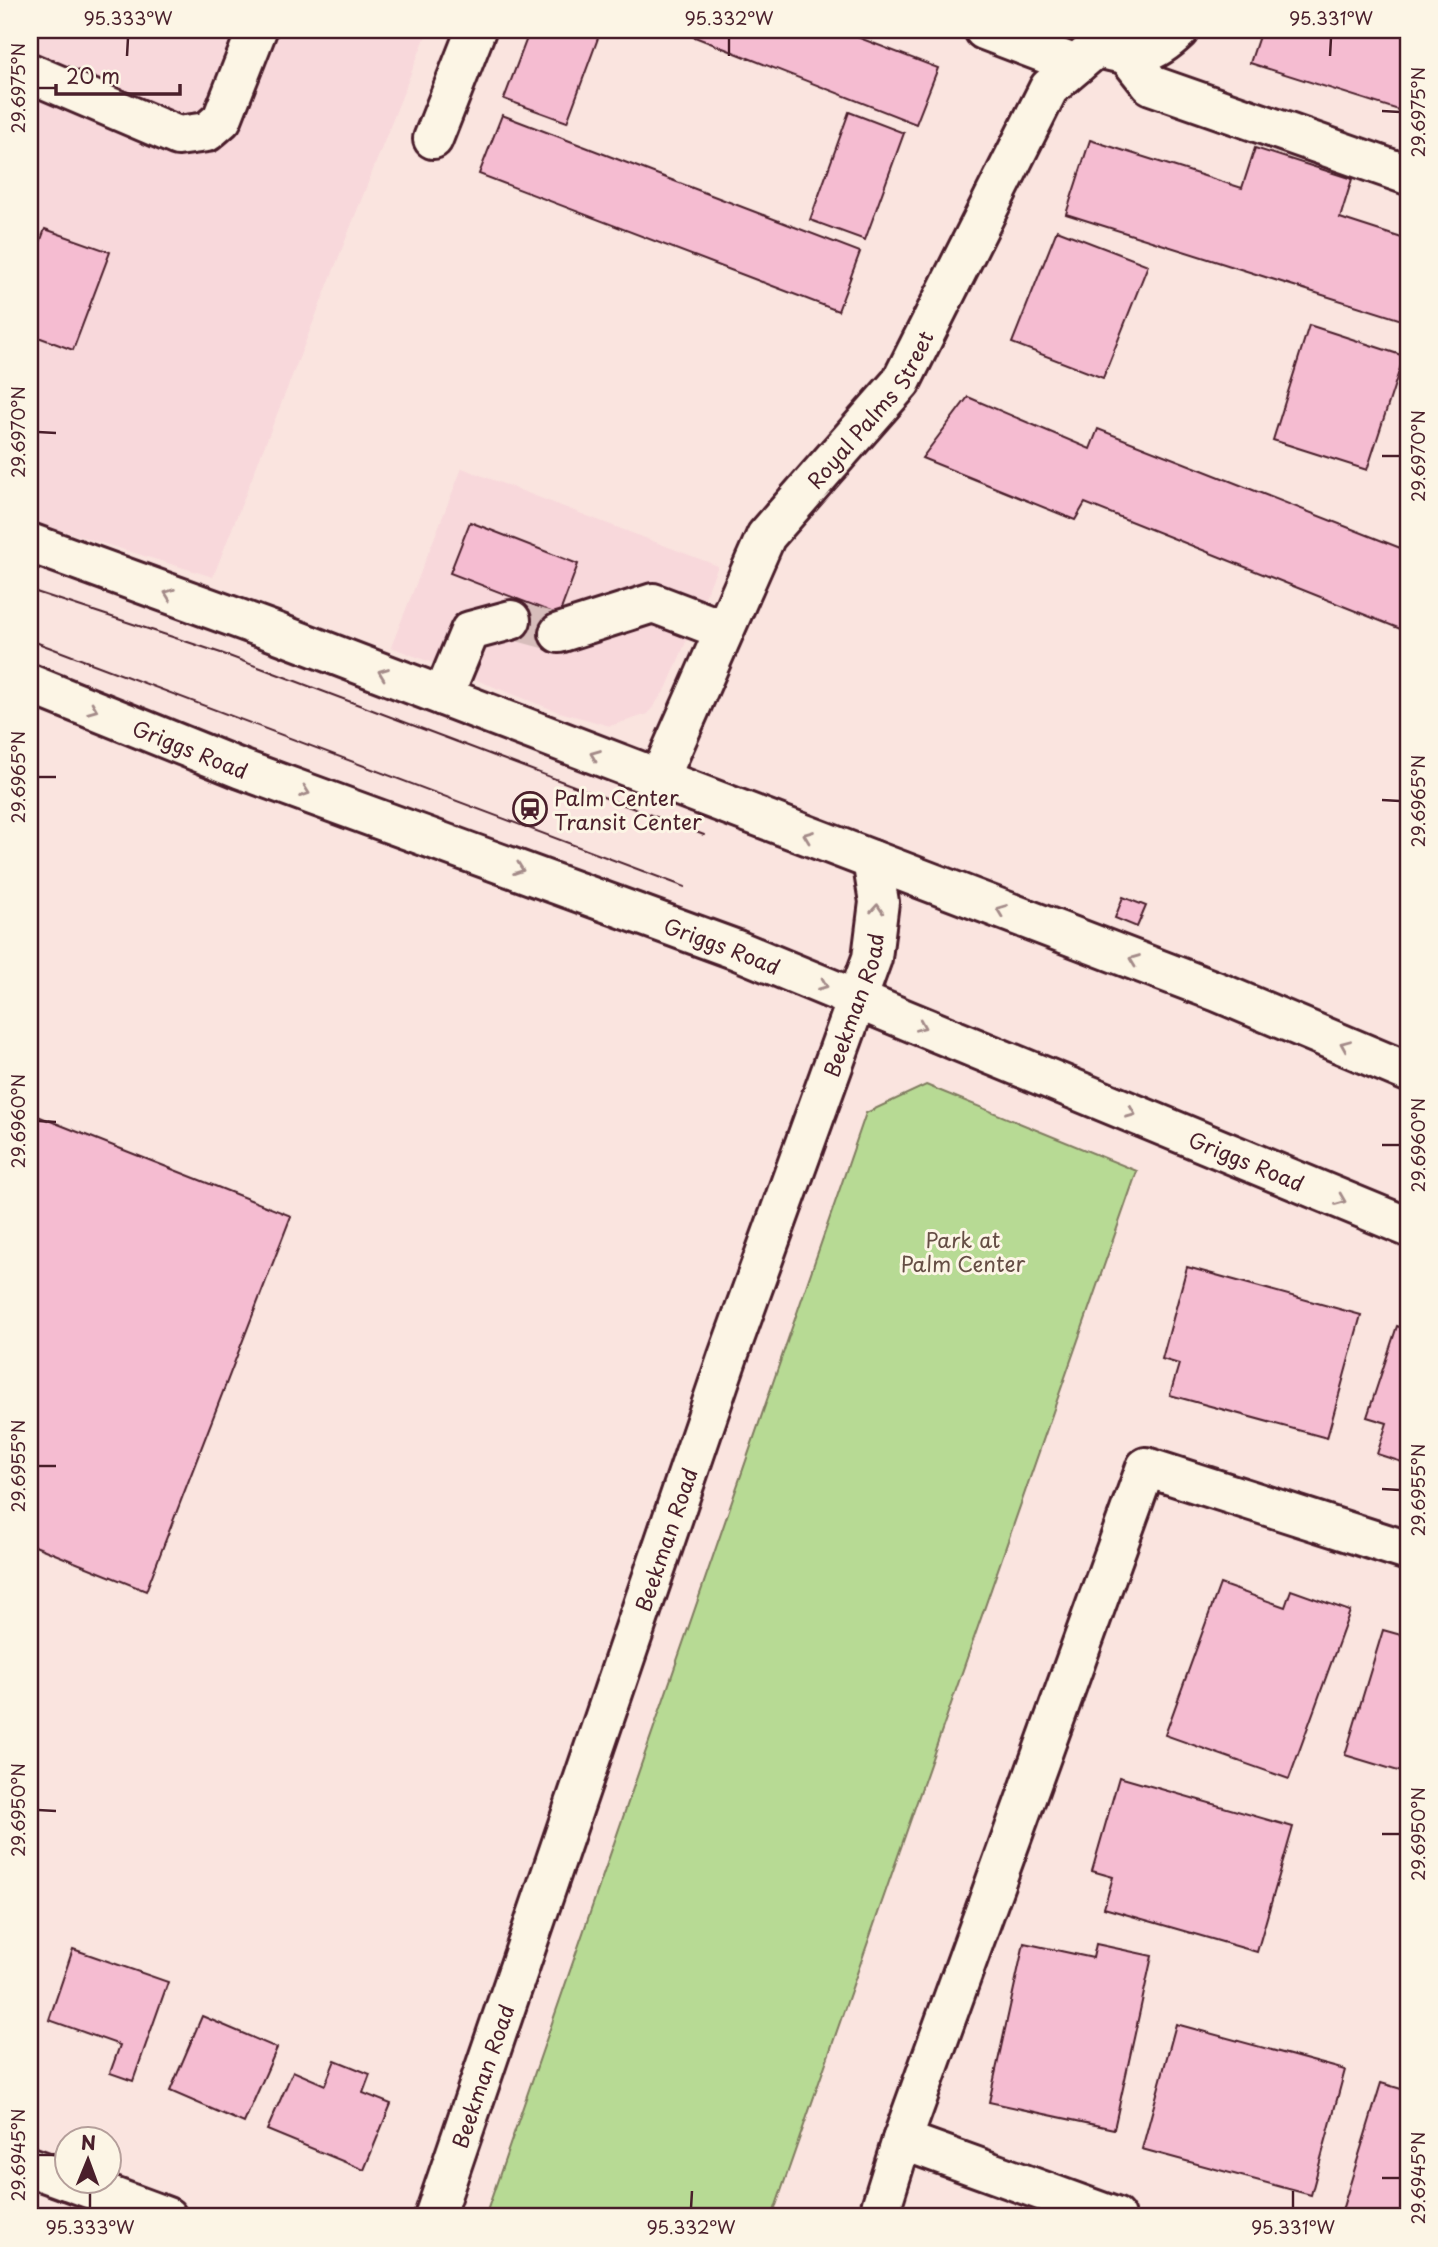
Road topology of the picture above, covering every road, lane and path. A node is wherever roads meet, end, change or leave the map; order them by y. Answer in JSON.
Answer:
{"nodes":[{"id":1,"x":257,"y":30,"type":"edge"},
{"id":2,"x":477,"y":30,"type":"edge"},
{"id":3,"x":984,"y":30,"type":"edge"},
{"id":4,"x":1180,"y":30,"type":"edge"},
{"id":5,"x":1095,"y":50,"type":"edge"},
{"id":6,"x":30,"y":73,"type":"edge"},
{"id":7,"x":433,"y":139,"type":"dead end"},
{"id":8,"x":1408,"y":176,"type":"edge"},
{"id":9,"x":30,"y":543,"type":"edge"},
{"id":10,"x":511,"y":620,"type":"tunnel mouth"},
{"id":11,"x":724,"y":630,"type":"junction"},
{"id":12,"x":559,"y":633,"type":"tunnel mouth"},
{"id":13,"x":30,"y":684,"type":"edge"},
{"id":14,"x":443,"y":696,"type":"junction"},
{"id":15,"x":659,"y":779,"type":"junction"},
{"id":16,"x":872,"y":860,"type":"junction"},
{"id":17,"x":858,"y":999,"type":"junction"},
{"id":18,"x":1408,"y":1072,"type":"edge"},
{"id":19,"x":1408,"y":1227,"type":"edge"},
{"id":20,"x":1408,"y":1551,"type":"edge"},
{"id":21,"x":902,"y":2140,"type":"junction"},
{"id":22,"x":30,"y":2167,"type":"edge"},
{"id":23,"x":52,"y":2175,"type":"edge"},
{"id":24,"x":105,"y":2194,"type":"edge"},
{"id":25,"x":167,"y":2217,"type":"edge"},
{"id":26,"x":434,"y":2217,"type":"edge"},
{"id":27,"x":878,"y":2217,"type":"edge"},
{"id":28,"x":1115,"y":2217,"type":"edge"}],
"edges":[{"from":1,"to":6,"type":"main road"},
{"from":2,"to":7,"type":"main road"},
{"from":3,"to":5,"type":"main road"},
{"from":4,"to":5,"type":"main road"},
{"from":5,"to":8,"type":"main road"},
{"from":5,"to":11,"type":"main road","name":"Royal Palms Street"},
{"from":14,"to":9,"type":"main road","one_way":true},
{"from":10,"to":14,"type":"main road"},
{"from":11,"to":12,"type":"main road"},
{"from":11,"to":15,"type":"main road","name":"Royal Palms Street"},
{"from":13,"to":17,"type":"main road","name":"Griggs Road","one_way":true},
{"from":15,"to":14,"type":"main road","one_way":true},
{"from":16,"to":15,"type":"main road","one_way":true},
{"from":17,"to":16,"type":"main road","name":"Beekman Road","one_way":true},
{"from":18,"to":16,"type":"main road","one_way":true},
{"from":17,"to":19,"type":"main road","name":"Griggs Road","one_way":true},
{"from":17,"to":26,"type":"main road","name":"Beekman Road"},
{"from":20,"to":21,"type":"main road"},
{"from":21,"to":27,"type":"main road"},
{"from":21,"to":28,"type":"main road"},
{"from":22,"to":23,"type":"main road"},
{"from":24,"to":25,"type":"main road"}]}
